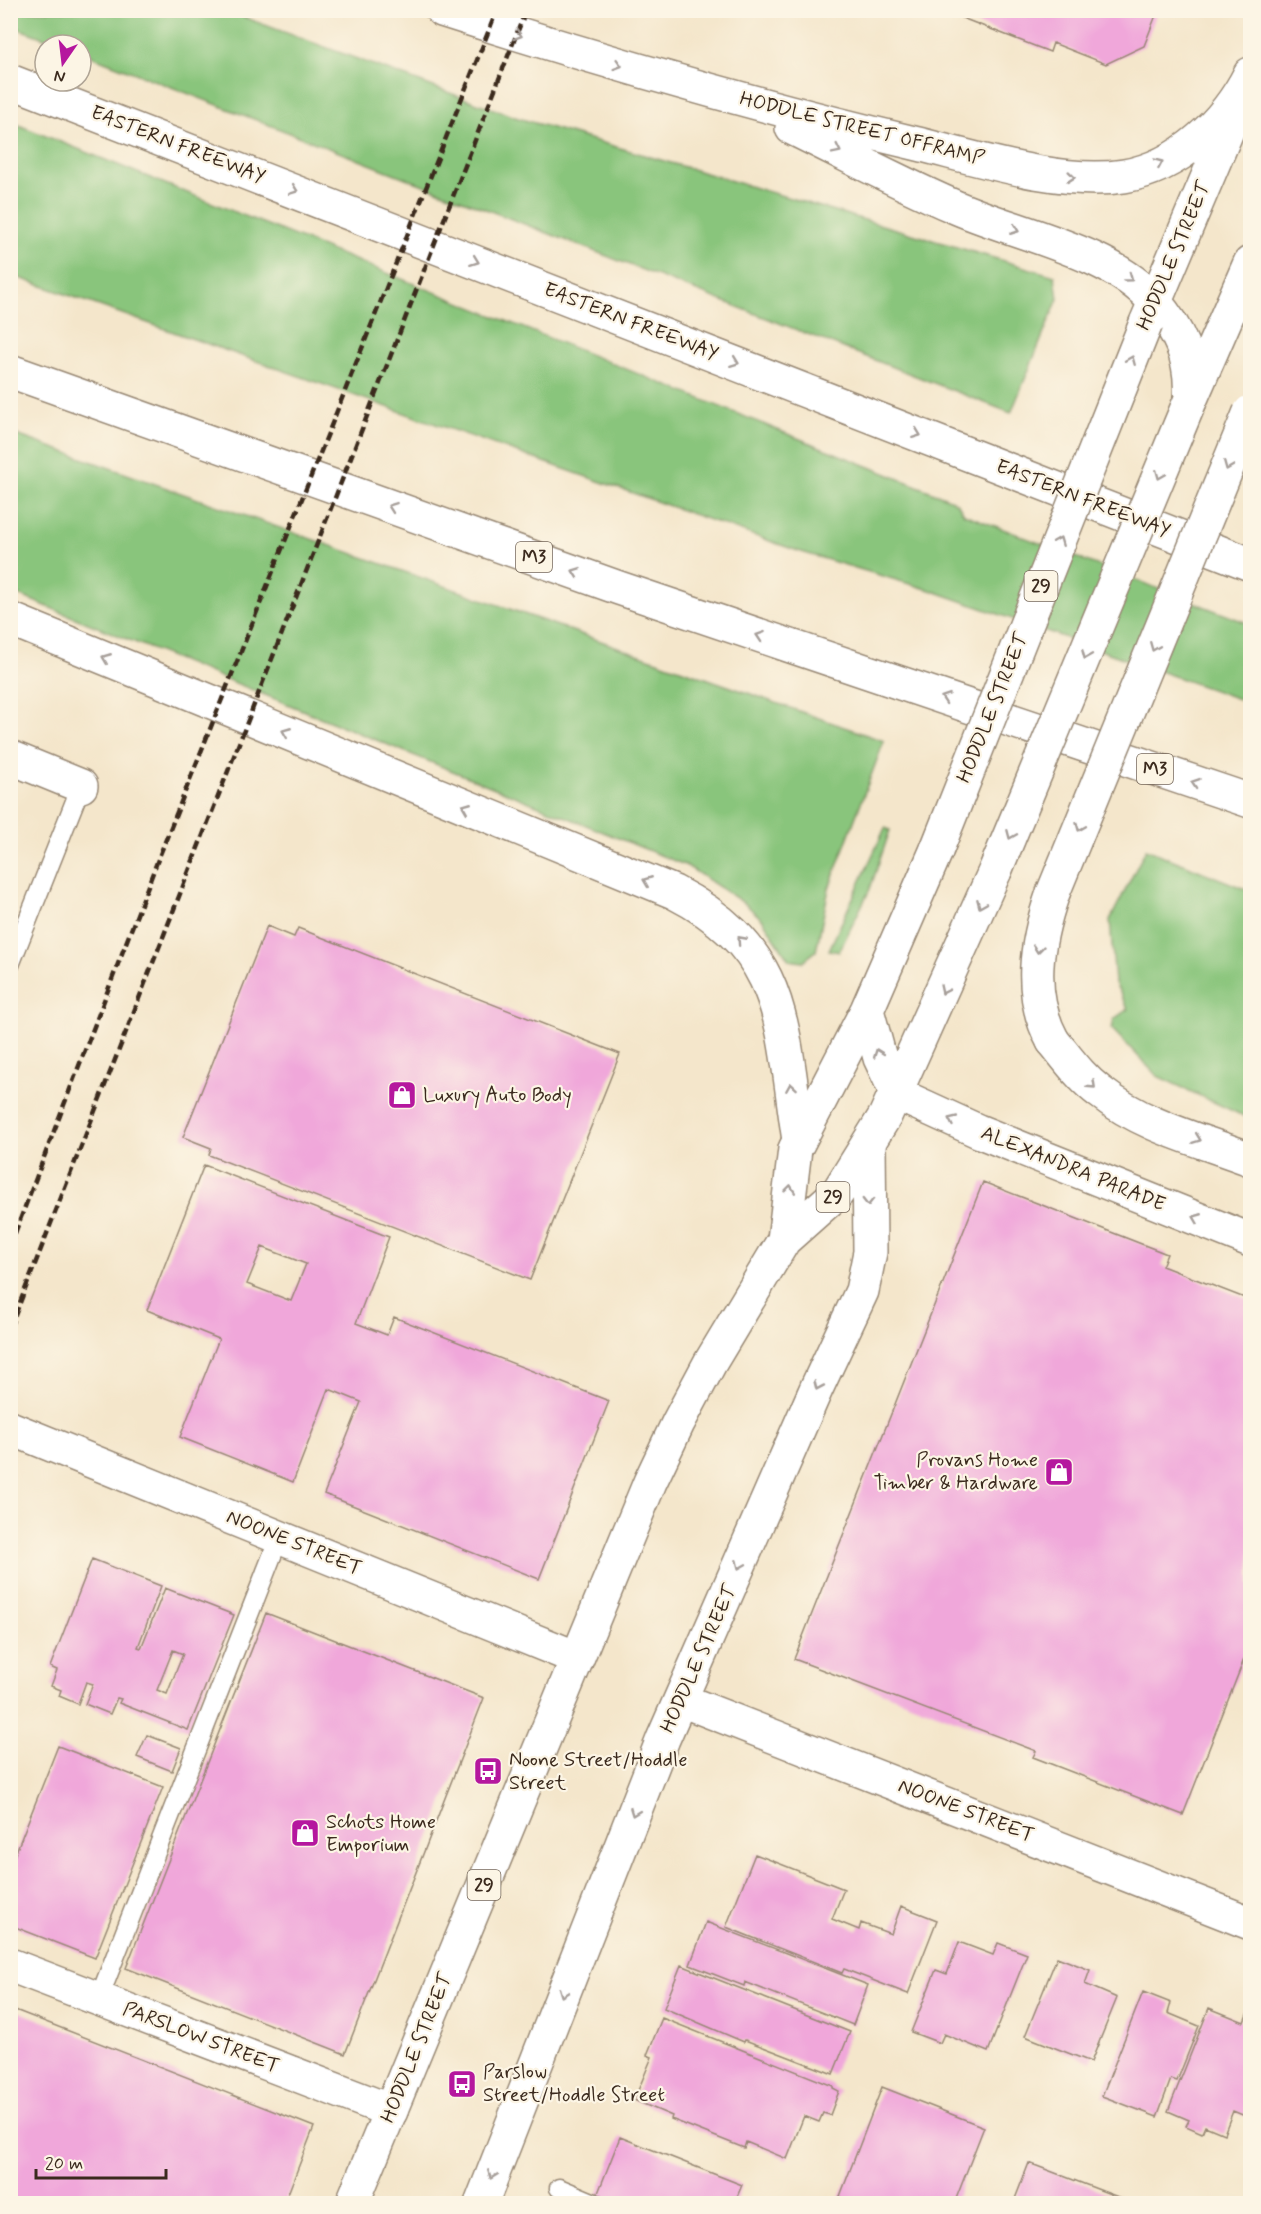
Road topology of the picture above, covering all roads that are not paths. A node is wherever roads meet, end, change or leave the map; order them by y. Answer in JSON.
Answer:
{"nodes":[{"id":1,"x":442,"y":10,"type":"edge"},
{"id":2,"x":1251,"y":74,"type":"edge"},
{"id":3,"x":10,"y":81,"type":"edge"},
{"id":4,"x":728,"y":96,"type":"junction"},
{"id":5,"x":1251,"y":263,"type":"edge"},
{"id":6,"x":1150,"y":312,"type":"junction"},
{"id":7,"x":10,"y":371,"type":"edge"},
{"id":8,"x":1190,"y":401,"type":"junction"},
{"id":9,"x":1251,"y":412,"type":"edge"},
{"id":10,"x":1251,"y":564,"type":"edge"},
{"id":11,"x":10,"y":618,"type":"edge"},
{"id":12,"x":10,"y":757,"type":"edge"},
{"id":13,"x":81,"y":786,"type":"joint"},
{"id":14,"x":1251,"y":801,"type":"edge"},
{"id":15,"x":10,"y":965,"type":"edge"},
{"id":16,"x":867,"y":1010,"type":"junction"},
{"id":17,"x":897,"y":1094,"type":"junction"},
{"id":18,"x":799,"y":1140,"type":"junction"},
{"id":19,"x":869,"y":1143,"type":"junction"},
{"id":20,"x":1251,"y":1159,"type":"edge"},
{"id":21,"x":784,"y":1240,"type":"junction"},
{"id":22,"x":1251,"y":1240,"type":"edge"},
{"id":23,"x":10,"y":1428,"type":"edge"},
{"id":24,"x":279,"y":1538,"type":"junction"},
{"id":25,"x":577,"y":1658,"type":"junction"},
{"id":26,"x":681,"y":1700,"type":"junction"},
{"id":27,"x":1251,"y":1923,"type":"edge"},
{"id":28,"x":10,"y":1965,"type":"edge"},
{"id":29,"x":99,"y":1998,"type":"junction"},
{"id":30,"x":391,"y":2111,"type":"junction"},
{"id":31,"x":559,"y":2188,"type":"dead end"},
{"id":32,"x":352,"y":2204,"type":"edge"},
{"id":33,"x":481,"y":2204,"type":"edge"},
{"id":34,"x":597,"y":2204,"type":"edge"}],
"edges":[{"from":1,"to":4,"type":"main road","name":"HODDLE STREET OFFRAMP","one_way":true},
{"from":4,"to":2,"type":"main road","name":"HODDLE STREET OFFRAMP","one_way":true},
{"from":2,"to":6,"type":"main road","name":"HODDLE STREET","number":"29"},
{"from":3,"to":10,"type":"main road","name":"EASTERN FREEWAY","one_way":true},
{"from":4,"to":6,"type":"main road","one_way":true},
{"from":5,"to":8,"type":"main road","name":"HODDLE STREET","number":"29"},
{"from":6,"to":8,"type":"main road"},
{"from":16,"to":6,"type":"main road","name":"HODDLE STREET","number":"29","one_way":true,"bridge":true},
{"from":14,"to":7,"type":"main road","number":"M3","one_way":true},
{"from":8,"to":17,"type":"main road","name":"HODDLE STREET","number":"29","one_way":true,"bridge":true},
{"from":9,"to":20,"type":"main road","one_way":true,"bridge":true},
{"from":18,"to":11,"type":"main road","one_way":true},
{"from":12,"to":13,"type":"main road"},
{"from":13,"to":15,"type":"lane"},
{"from":17,"to":16,"type":"main road","one_way":true},
{"from":16,"to":18,"type":"main road","name":"HODDLE STREET","number":"29"},
{"from":17,"to":19,"type":"main road","name":"HODDLE STREET","number":"29"},
{"from":22,"to":17,"type":"main road","name":"ALEXANDRA PARADE","one_way":true},
{"from":21,"to":18,"type":"main road","name":"HODDLE STREET","number":"29","one_way":true},
{"from":19,"to":21,"type":"main road","name":"HODDLE STREET","number":"29"},
{"from":19,"to":26,"type":"main road","name":"HODDLE STREET","one_way":true},
{"from":21,"to":25,"type":"main road","name":"HODDLE STREET","number":"29"},
{"from":23,"to":24,"type":"main road","name":"NOONE STREET"},
{"from":24,"to":25,"type":"main road","name":"NOONE STREET"},
{"from":24,"to":29,"type":"lane"},
{"from":25,"to":30,"type":"main road","name":"HODDLE STREET","number":"29"},
{"from":26,"to":27,"type":"main road","name":"NOONE STREET"},
{"from":26,"to":33,"type":"main road","name":"HODDLE STREET","one_way":true},
{"from":28,"to":29,"type":"main road","name":"PARSLOW STREET"},
{"from":29,"to":30,"type":"main road","name":"PARSLOW STREET"},
{"from":30,"to":32,"type":"main road","name":"HODDLE STREET","number":"29"},
{"from":31,"to":34,"type":"lane"}]}
